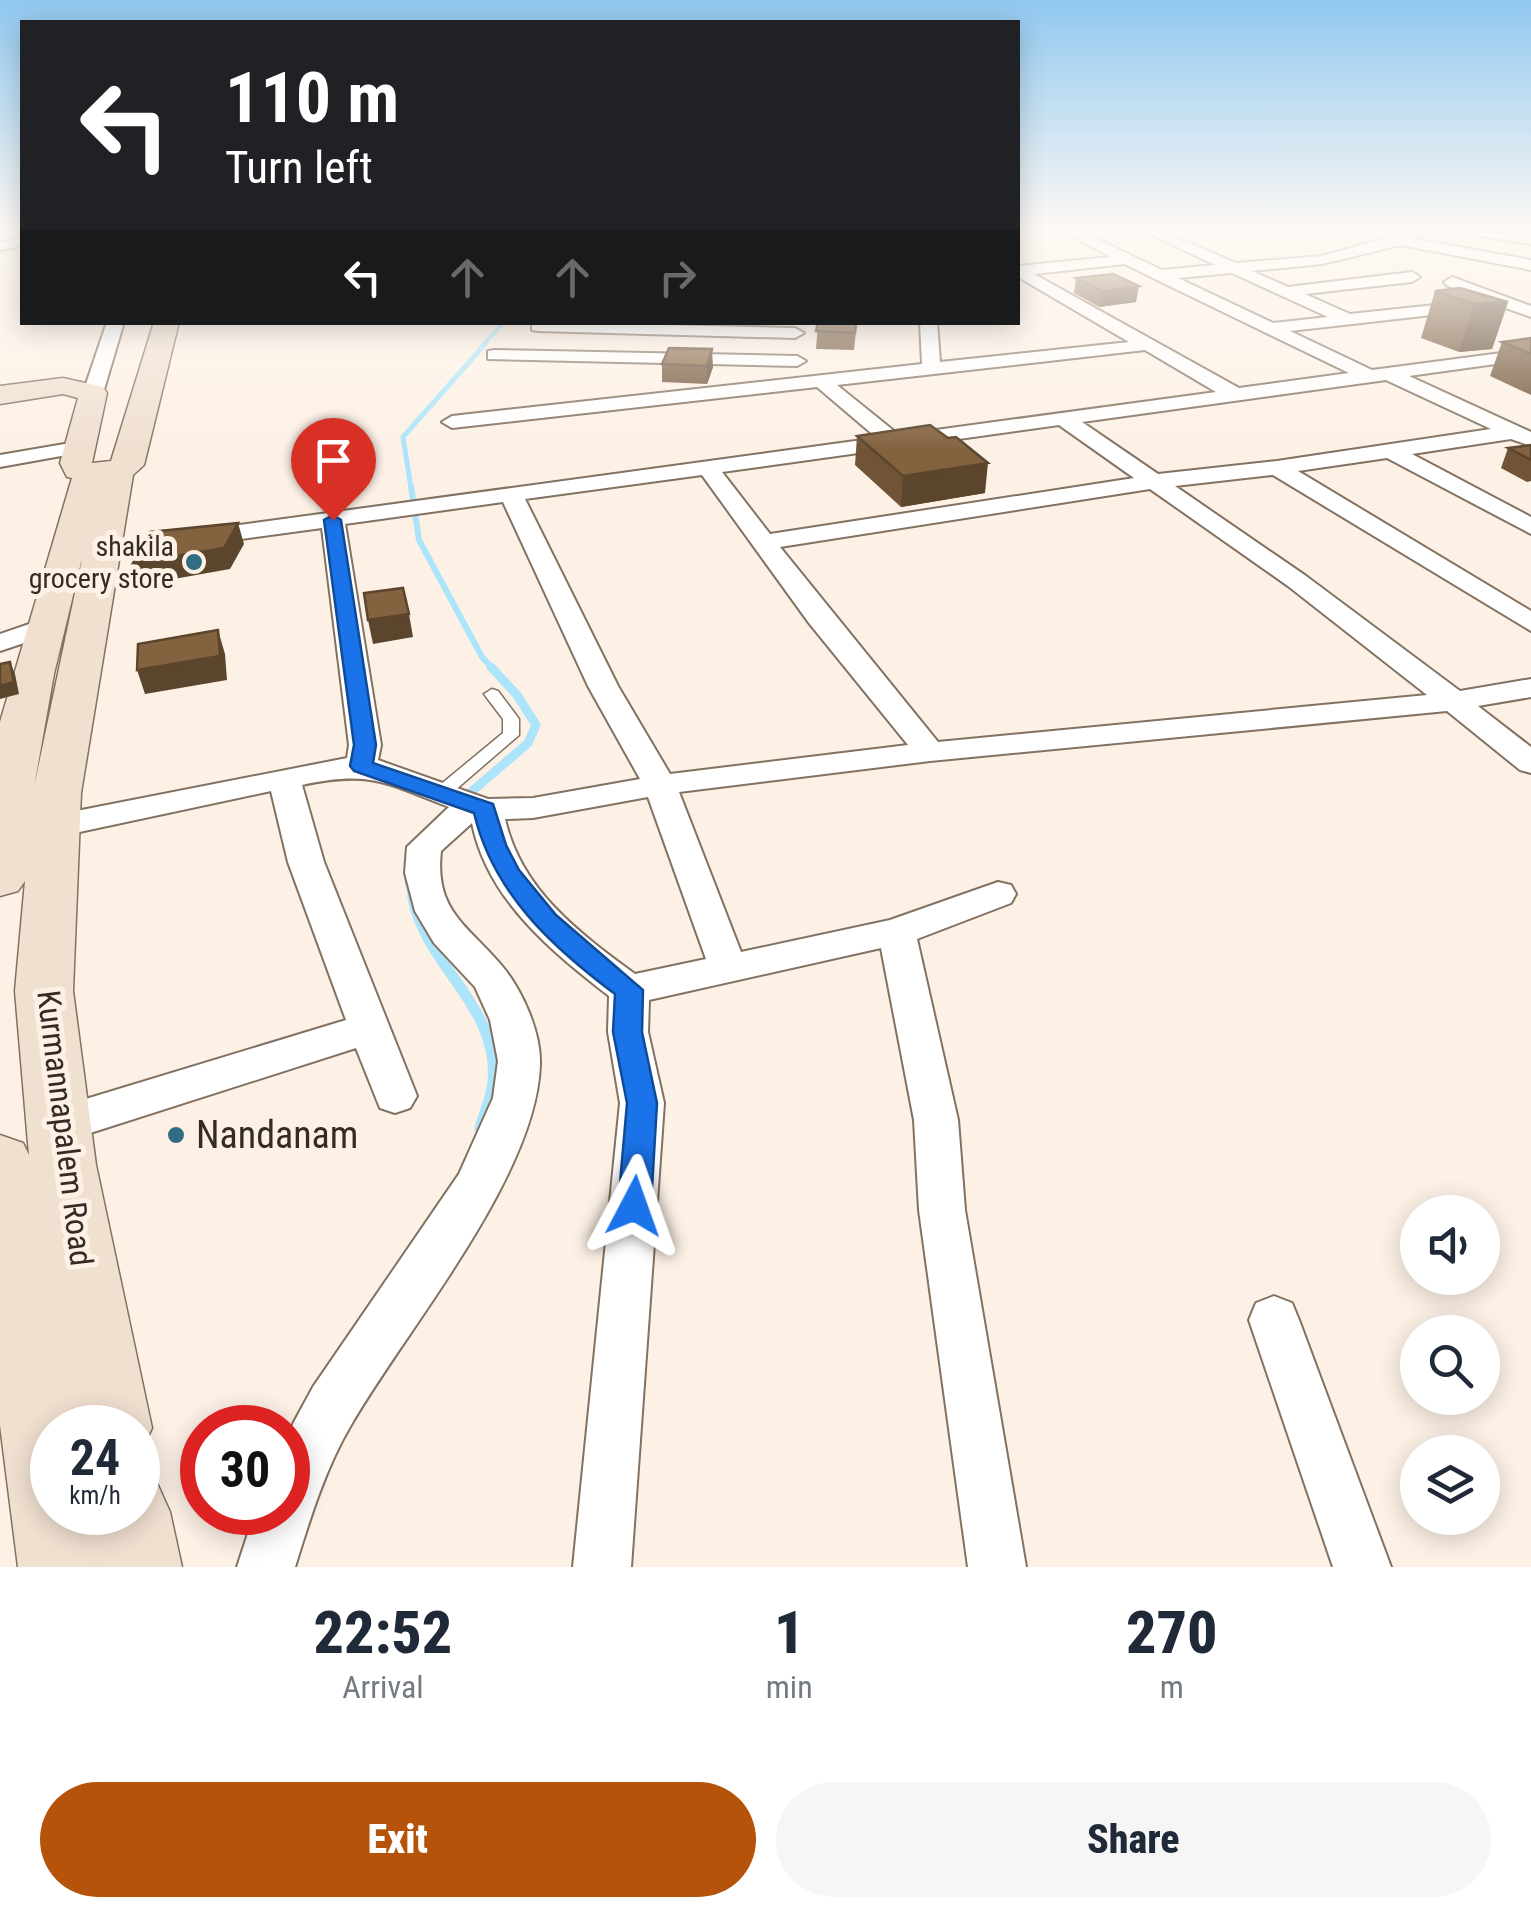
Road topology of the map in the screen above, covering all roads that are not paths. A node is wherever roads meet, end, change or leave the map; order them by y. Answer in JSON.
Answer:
{"nodes":[{"id":1,"x":1076,"y":305,"type":"edge"},
{"id":2,"x":1223,"y":305,"type":"edge"},
{"id":3,"x":1316,"y":305,"type":"edge"},
{"id":4,"x":1522,"y":307,"type":"edge"},
{"id":5,"x":1348,"y":319,"type":"junction"},
{"id":6,"x":115,"y":325,"type":"edge"},
{"id":7,"x":143,"y":325,"type":"edge"},
{"id":8,"x":165,"y":325,"type":"edge"},
{"id":9,"x":928,"y":325,"type":"edge"},
{"id":10,"x":538,"y":326,"type":"dead end"},
{"id":11,"x":796,"y":328,"type":"edge"},
{"id":12,"x":1273,"y":328,"type":"junction"},
{"id":13,"x":1146,"y":345,"type":"junction"},
{"id":14,"x":1531,"y":354,"type":"edge"},
{"id":15,"x":494,"y":355,"type":"dead end"},
{"id":16,"x":797,"y":361,"type":"junction"},
{"id":17,"x":932,"y":371,"type":"junction"},
{"id":18,"x":1381,"y":376,"type":"junction"},
{"id":19,"x":820,"y":381,"type":"junction"},
{"id":20,"x":93,"y":392,"type":"junction"},
{"id":21,"x":0,"y":395,"type":"edge"},
{"id":22,"x":1236,"y":395,"type":"junction"},
{"id":23,"x":1062,"y":417,"type":"junction"},
{"id":24,"x":452,"y":422,"type":"dead end"},
{"id":25,"x":1522,"y":436,"type":"edge"},
{"id":26,"x":896,"y":443,"type":"junction"},
{"id":27,"x":1390,"y":451,"type":"junction"},
{"id":28,"x":0,"y":461,"type":"edge"},
{"id":29,"x":99,"y":463,"type":"junction"},
{"id":30,"x":708,"y":468,"type":"junction"},
{"id":31,"x":1277,"y":468,"type":"junction"},
{"id":32,"x":1158,"y":481,"type":"junction"},
{"id":33,"x":511,"y":495,"type":"junction"},
{"id":34,"x":333,"y":520,"type":"junction"},
{"id":35,"x":1531,"y":527,"type":"edge"},
{"id":36,"x":766,"y":542,"type":"junction"},
{"id":37,"x":84,"y":554,"type":"junction"},
{"id":38,"x":1531,"y":622,"type":"edge"},
{"id":39,"x":41,"y":628,"type":"junction"},
{"id":40,"x":0,"y":643,"type":"edge"},
{"id":41,"x":1531,"y":688,"type":"edge"},
{"id":42,"x":492,"y":694,"type":"dead end"},
{"id":43,"x":1454,"y":701,"type":"junction"},
{"id":44,"x":10,"y":740,"type":"edge"},
{"id":45,"x":930,"y":752,"type":"junction"},
{"id":46,"x":1531,"y":764,"type":"edge"},
{"id":47,"x":362,"y":766,"type":"junction"},
{"id":48,"x":284,"y":779,"type":"junction"},
{"id":49,"x":660,"y":785,"type":"junction"},
{"id":50,"x":463,"y":802,"type":"junction"},
{"id":51,"x":56,"y":826,"type":"junction"},
{"id":52,"x":0,"y":876,"type":"edge"},
{"id":53,"x":998,"y":894,"type":"dead end"},
{"id":54,"x":897,"y":932,"type":"junction"},
{"id":55,"x":728,"y":966,"type":"junction"},
{"id":56,"x":629,"y":990,"type":"junction"},
{"id":57,"x":370,"y":1028,"type":"junction"},
{"id":58,"x":395,"y":1096,"type":"dead end"},
{"id":59,"x":29,"y":1144,"type":"edge"},
{"id":60,"x":1,"y":1183,"type":"edge"},
{"id":61,"x":1274,"y":1320,"type":"dead end"},
{"id":62,"x":105,"y":1405,"type":"edge"},
{"id":63,"x":310,"y":1454,"type":"edge"},
{"id":64,"x":133,"y":1535,"type":"edge"},
{"id":65,"x":276,"y":1535,"type":"edge"},
{"id":66,"x":61,"y":1567,"type":"edge"},
{"id":67,"x":139,"y":1567,"type":"edge"},
{"id":68,"x":266,"y":1567,"type":"edge"},
{"id":69,"x":602,"y":1567,"type":"edge"},
{"id":70,"x":998,"y":1567,"type":"edge"},
{"id":71,"x":1362,"y":1567,"type":"edge"}],
"edges":[{"from":1,"to":13,"type":"street"},
{"from":2,"to":12,"type":"street"},
{"from":3,"to":5,"type":"street"},
{"from":4,"to":5,"type":"street"},
{"from":5,"to":12,"type":"street"},
{"from":6,"to":20,"type":"street"},
{"from":7,"to":29,"type":"main road"},
{"from":8,"to":29,"type":"main road"},
{"from":9,"to":17,"type":"street"},
{"from":10,"to":11,"type":"street"},
{"from":11,"to":16,"type":"street"},
{"from":12,"to":18,"type":"street"},
{"from":13,"to":17,"type":"street"},
{"from":13,"to":22,"type":"street"},
{"from":14,"to":18,"type":"street"},
{"from":15,"to":16,"type":"street"},
{"from":16,"to":19,"type":"street"},
{"from":17,"to":19,"type":"street"},
{"from":18,"to":22,"type":"street"},
{"from":18,"to":25,"type":"street"},
{"from":19,"to":24,"type":"street"},
{"from":19,"to":26,"type":"street"},
{"from":20,"to":21,"type":"main road"},
{"from":20,"to":29,"type":"main road"},
{"from":22,"to":23,"type":"street"},
{"from":23,"to":26,"type":"street"},
{"from":23,"to":32,"type":"street"},
{"from":25,"to":27,"type":"street"},
{"from":26,"to":30,"type":"street"},
{"from":27,"to":31,"type":"street"},
{"from":27,"to":35,"type":"street"},
{"from":28,"to":29,"type":"street"},
{"from":29,"to":37,"type":"main road","name":"Kurmannapalem Road"},
{"from":30,"to":33,"type":"street"},
{"from":30,"to":36,"type":"street"},
{"from":31,"to":32,"type":"street"},
{"from":31,"to":38,"type":"street"},
{"from":32,"to":36,"type":"street"},
{"from":32,"to":43,"type":"street"},
{"from":33,"to":34,"type":"street"},
{"from":33,"to":49,"type":"street"},
{"from":34,"to":37,"type":"street"},
{"from":34,"to":47,"type":"street"},
{"from":36,"to":45,"type":"street"},
{"from":37,"to":39,"type":"main road","name":"Kurmannapalem Road"},
{"from":37,"to":51,"type":"main road","name":"Kurmannapalem Road"},
{"from":39,"to":40,"type":"street"},
{"from":39,"to":44,"type":"main road","name":"Kurmannapalem Road"},
{"from":41,"to":43,"type":"street"},
{"from":42,"to":50,"type":"lane"},
{"from":43,"to":45,"type":"street"},
{"from":43,"to":46,"type":"street"},
{"from":44,"to":52,"type":"main road","name":"Kurmannapalem Road"},
{"from":45,"to":49,"type":"street"},
{"from":47,"to":48,"type":"street"},
{"from":47,"to":50,"type":"street"},
{"from":48,"to":51,"type":"street"},
{"from":48,"to":57,"type":"street"},
{"from":49,"to":50,"type":"street"},
{"from":49,"to":55,"type":"street"},
{"from":50,"to":56,"type":"street"},
{"from":50,"to":63,"type":"street"},
{"from":51,"to":59,"type":"main road","name":"Kurmannapalem Road"},
{"from":53,"to":54,"type":"street"},
{"from":54,"to":55,"type":"street"},
{"from":54,"to":70,"type":"street"},
{"from":55,"to":56,"type":"street"},
{"from":56,"to":69,"type":"street"},
{"from":57,"to":58,"type":"street"},
{"from":57,"to":59,"type":"street"},
{"from":59,"to":60,"type":"main road","name":"Kurmannapalem Road"},
{"from":59,"to":62,"type":"main road","name":"Kurmannapalem Road"},
{"from":60,"to":66,"type":"main road","name":"Kurmannapalem Road"},
{"from":61,"to":71,"type":"street"},
{"from":64,"to":67,"type":"main road"},
{"from":65,"to":68,"type":"street"}]}
